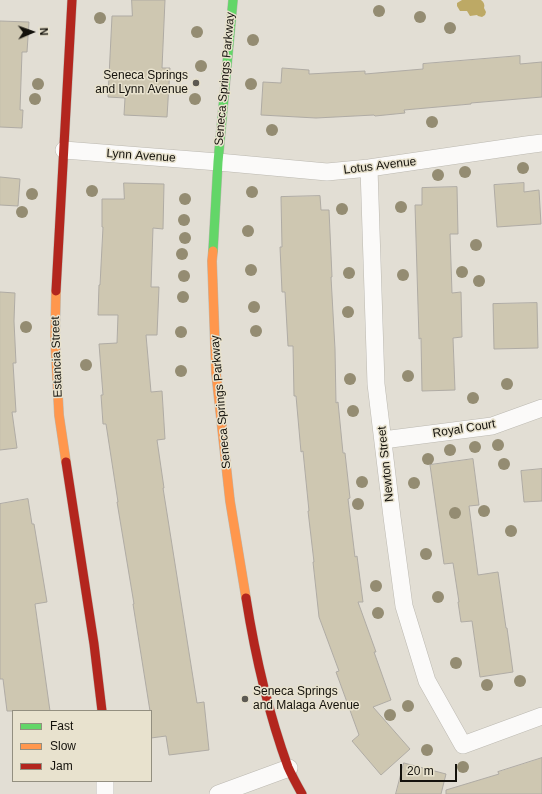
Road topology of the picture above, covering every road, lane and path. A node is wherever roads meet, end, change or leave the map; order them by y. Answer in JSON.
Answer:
{"nodes":[{"id":1,"x":72,"y":0,"type":"edge"},
{"id":2,"x":232,"y":0,"type":"edge"},
{"id":3,"x":542,"y":143,"type":"edge"},
{"id":4,"x":64,"y":150,"type":"junction"},
{"id":5,"x":218,"y":162,"type":"junction"},
{"id":6,"x":369,"y":168,"type":"junction"},
{"id":7,"x":542,"y":408,"type":"edge"},
{"id":8,"x":383,"y":440,"type":"junction"},
{"id":9,"x":102,"y":710,"type":"edge"},
{"id":10,"x":542,"y":716,"type":"edge"},
{"id":11,"x":289,"y":768,"type":"junction"},
{"id":12,"x":105,"y":782,"type":"edge"},
{"id":13,"x":105,"y":794,"type":"edge"},
{"id":14,"x":218,"y":794,"type":"edge"},
{"id":15,"x":302,"y":794,"type":"edge"}],
"edges":[{"from":1,"to":4,"type":"street","name":"Estancia Street"},
{"from":2,"to":5,"type":"street","name":"Seneca Springs Parkway"},
{"from":3,"to":6,"type":"street","name":"Lotus Avenue"},
{"from":4,"to":5,"type":"street","name":"Lynn Avenue"},
{"from":4,"to":9,"type":"street","name":"Estancia Street"},
{"from":5,"to":6,"type":"street","name":"Lotus Avenue"},
{"from":5,"to":11,"type":"street","name":"Seneca Springs Parkway"},
{"from":6,"to":8,"type":"street","name":"Newton Street"},
{"from":7,"to":8,"type":"street","name":"Royal Court"},
{"from":8,"to":10,"type":"street","name":"Newton Street"},
{"from":11,"to":14,"type":"street"},
{"from":11,"to":15,"type":"street","name":"Seneca Springs Parkway"},
{"from":12,"to":13,"type":"street"}]}
